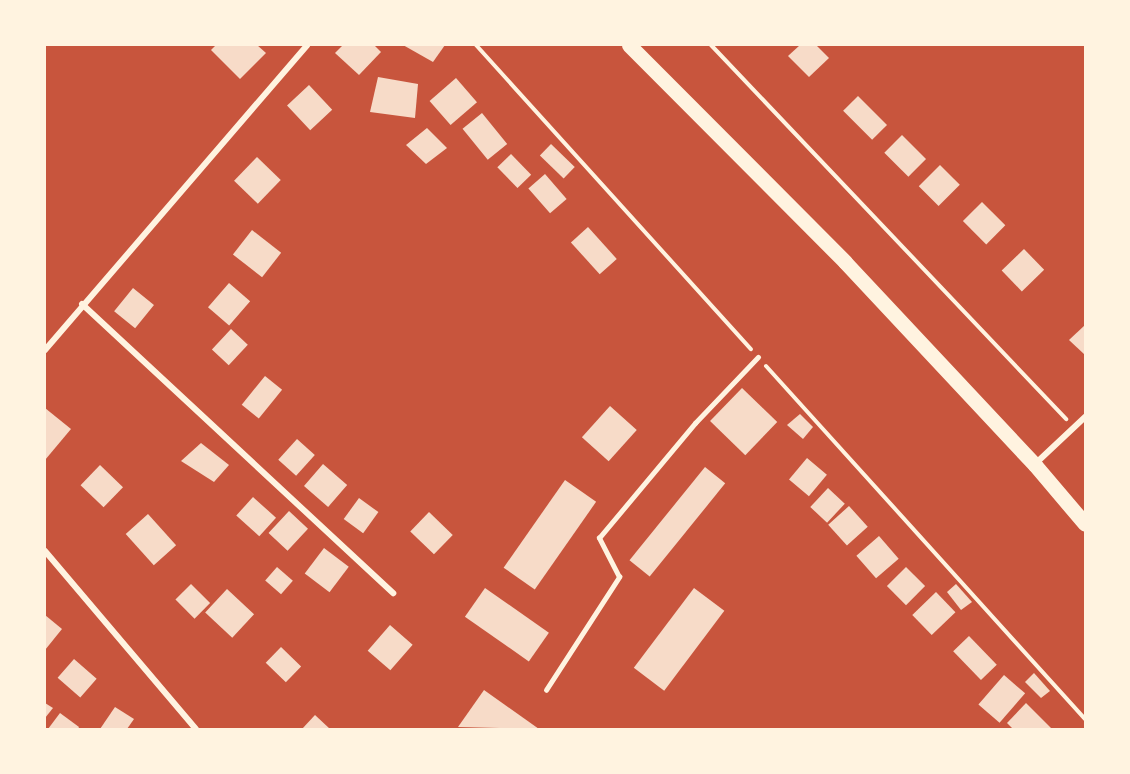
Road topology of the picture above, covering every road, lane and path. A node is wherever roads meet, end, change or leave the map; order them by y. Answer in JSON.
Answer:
{"nodes":[{"id":1,"x":307,"y":45,"type":"edge"},
{"id":2,"x":476,"y":45,"type":"edge"},
{"id":3,"x":629,"y":45,"type":"edge"},
{"id":4,"x":711,"y":45,"type":"edge"},
{"id":5,"x":82,"y":304,"type":"junction"},
{"id":6,"x":45,"y":350,"type":"edge"},
{"id":7,"x":758,"y":357,"type":"junction"},
{"id":8,"x":1085,"y":417,"type":"edge"},
{"id":9,"x":1074,"y":428,"type":"junction"},
{"id":10,"x":1035,"y":465,"type":"junction"},
{"id":11,"x":1085,"y":524,"type":"edge"},
{"id":12,"x":45,"y":551,"type":"edge"},
{"id":13,"x":393,"y":593,"type":"dead end"},
{"id":14,"x":546,"y":690,"type":"dead end"},
{"id":15,"x":1085,"y":719,"type":"edge"},
{"id":16,"x":196,"y":729,"type":"edge"}],
"edges":[{"from":1,"to":5,"type":"street"},
{"from":2,"to":7,"type":"path"},
{"from":3,"to":10,"type":"main road"},
{"from":4,"to":9,"type":"path"},
{"from":5,"to":6,"type":"street"},
{"from":5,"to":13,"type":"street"},
{"from":7,"to":14,"type":"lane"},
{"from":7,"to":15,"type":"path"},
{"from":8,"to":9,"type":"street"},
{"from":9,"to":10,"type":"street"},
{"from":10,"to":11,"type":"main road"},
{"from":12,"to":16,"type":"street"}]}
